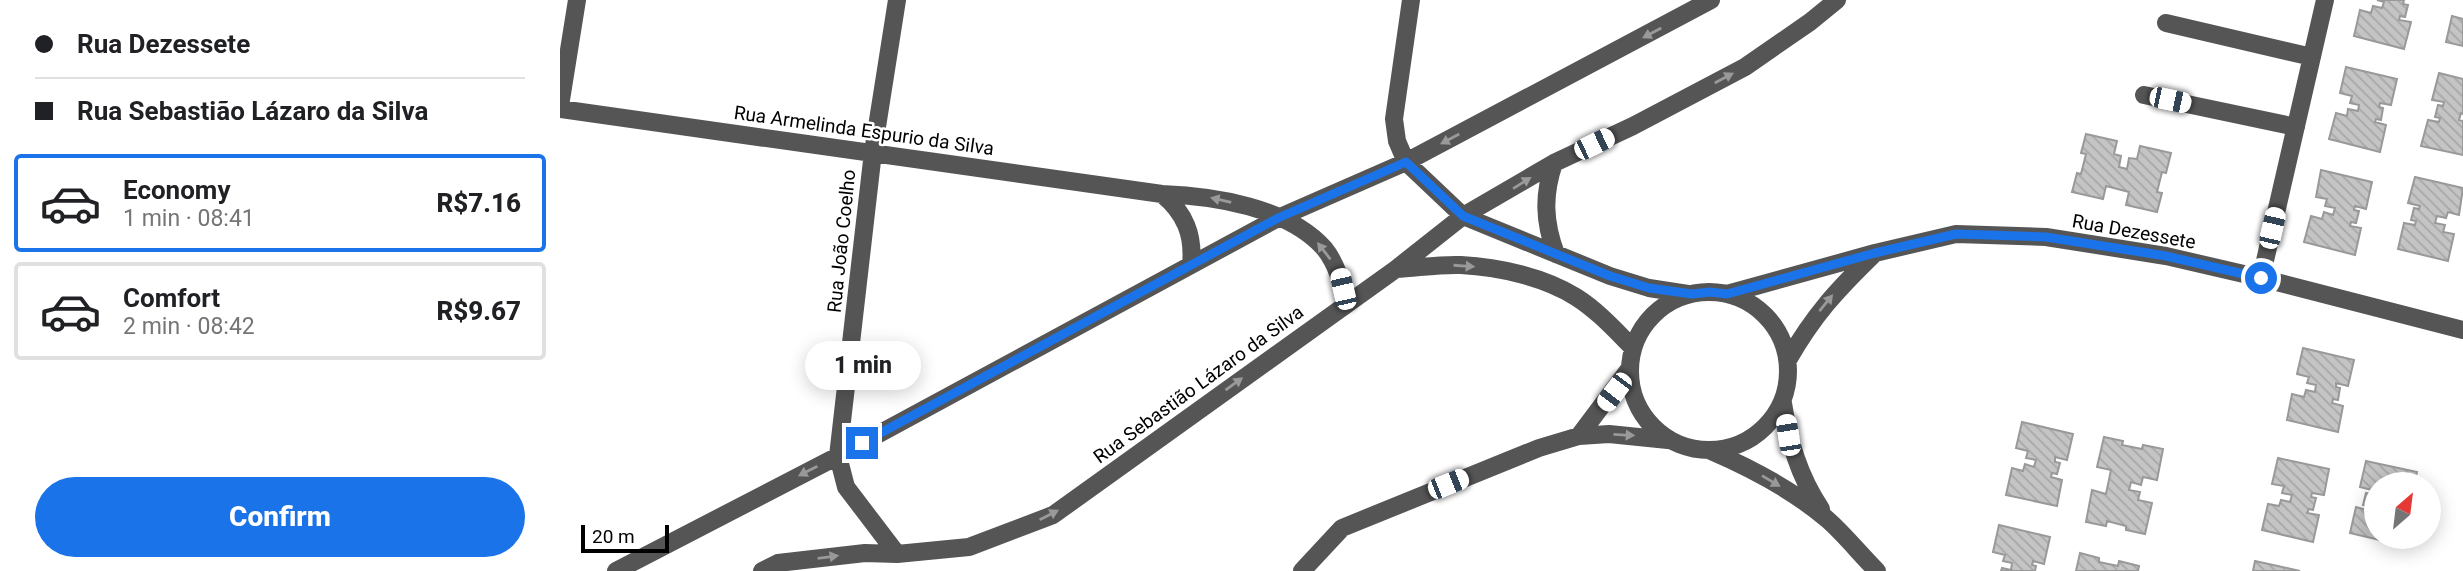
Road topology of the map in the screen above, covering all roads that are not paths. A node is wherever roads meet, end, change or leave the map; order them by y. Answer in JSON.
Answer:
{"nodes":[{"id":1,"x":577,"y":0,"type":"edge"},
{"id":2,"x":897,"y":0,"type":"edge"},
{"id":3,"x":1411,"y":0,"type":"edge"},
{"id":4,"x":1711,"y":0,"type":"edge"},
{"id":5,"x":1837,"y":0,"type":"edge"},
{"id":6,"x":2325,"y":0,"type":"edge"},
{"id":7,"x":2166,"y":23,"type":"dead end"},
{"id":8,"x":2312,"y":57,"type":"junction"},
{"id":9,"x":2144,"y":94,"type":"dead end"},
{"id":10,"x":560,"y":107,"type":"edge"},
{"id":11,"x":2296,"y":127,"type":"junction"},
{"id":12,"x":873,"y":152,"type":"junction"},
{"id":13,"x":1406,"y":162,"type":"junction"},
{"id":14,"x":1554,"y":163,"type":"junction"},
{"id":15,"x":1162,"y":194,"type":"junction"},
{"id":16,"x":1463,"y":216,"type":"junction"},
{"id":17,"x":1278,"y":218,"type":"junction"},
{"id":18,"x":1875,"y":253,"type":"junction"},
{"id":19,"x":1556,"y":254,"type":"junction"},
{"id":20,"x":1191,"y":265,"type":"junction"},
{"id":21,"x":1396,"y":269,"type":"junction"},
{"id":22,"x":2261,"y":278,"type":"junction"},
{"id":23,"x":1692,"y":294,"type":"junction"},
{"id":24,"x":1727,"y":294,"type":"junction"},
{"id":25,"x":1346,"y":303,"type":"junction"},
{"id":26,"x":2463,"y":330,"type":"edge"},
{"id":27,"x":1633,"y":348,"type":"junction"},
{"id":28,"x":1788,"y":360,"type":"junction"},
{"id":29,"x":1630,"y":369,"type":"junction"},
{"id":30,"x":1783,"y":403,"type":"junction"},
{"id":31,"x":1579,"y":436,"type":"junction"},
{"id":32,"x":1670,"y":440,"type":"junction"},
{"id":33,"x":1710,"y":451,"type":"junction"},
{"id":34,"x":838,"y":456,"type":"junction"},
{"id":35,"x":1829,"y":521,"type":"junction"},
{"id":36,"x":897,"y":554,"type":"junction"},
{"id":37,"x":616,"y":571,"type":"edge"},
{"id":38,"x":762,"y":571,"type":"edge"},
{"id":39,"x":1302,"y":571,"type":"edge"},
{"id":40,"x":1877,"y":571,"type":"edge"}],
"edges":[{"from":1,"to":10,"type":"street"},
{"from":2,"to":12,"type":"street","name":"Rua João Coelho"},
{"from":3,"to":13,"type":"street"},
{"from":4,"to":13,"type":"street","one_way":true},
{"from":14,"to":5,"type":"street","name":"Rua Sebastião Lázaro da Silva","one_way":true},
{"from":6,"to":8,"type":"street"},
{"from":7,"to":8,"type":"street"},
{"from":8,"to":11,"type":"street"},
{"from":9,"to":11,"type":"street"},
{"from":10,"to":12,"type":"street","name":"Rua Armelinda Espurio da Silva"},
{"from":11,"to":22,"type":"street"},
{"from":12,"to":15,"type":"street","name":"Rua Armelinda Espurio da Silva"},
{"from":12,"to":34,"type":"street","name":"Rua João Coelho"},
{"from":13,"to":16,"type":"street"},
{"from":13,"to":17,"type":"street"},
{"from":16,"to":14,"type":"street","name":"Rua Sebastião Lázaro da Silva","one_way":true},
{"from":14,"to":19,"type":"street"},
{"from":17,"to":15,"type":"street","name":"Rua Armelinda Espurio da Silva","one_way":true},
{"from":15,"to":20,"type":"street"},
{"from":16,"to":19,"type":"street"},
{"from":16,"to":21,"type":"street","name":"Rua Sebastião Lázaro da Silva"},
{"from":17,"to":20,"type":"street"},
{"from":25,"to":17,"type":"street","name":"Rua Armelinda Espurio da Silva","one_way":true},
{"from":18,"to":22,"type":"street","name":"Rua Dezessete"},
{"from":18,"to":24,"type":"street","name":"Rua Dezessete"},
{"from":28,"to":18,"type":"street","one_way":true},
{"from":19,"to":23,"type":"street"},
{"from":20,"to":34,"type":"street"},
{"from":21,"to":25,"type":"street","name":"Rua Sebastião Lázaro da Silva"},
{"from":21,"to":27,"type":"street","one_way":true},
{"from":22,"to":26,"type":"street","name":"Rua Dezessete"},
{"from":23,"to":24,"type":"street"},
{"from":23,"to":27,"type":"street"},
{"from":24,"to":28,"type":"street"},
{"from":36,"to":25,"type":"street","name":"Rua Sebastião Lázaro da Silva","one_way":true},
{"from":27,"to":29,"type":"street"},
{"from":28,"to":30,"type":"street"},
{"from":29,"to":31,"type":"street"},
{"from":29,"to":32,"type":"street"},
{"from":30,"to":33,"type":"street"},
{"from":30,"to":35,"type":"street"},
{"from":31,"to":32,"type":"street","one_way":true},
{"from":31,"to":39,"type":"street"},
{"from":32,"to":33,"type":"street"},
{"from":33,"to":35,"type":"street","one_way":true},
{"from":34,"to":36,"type":"street","name":"Rua João Coelho"},
{"from":34,"to":37,"type":"street","one_way":true},
{"from":35,"to":40,"type":"street"},
{"from":38,"to":36,"type":"street","name":"Rua Sebastião Lázaro da Silva","one_way":true}]}
